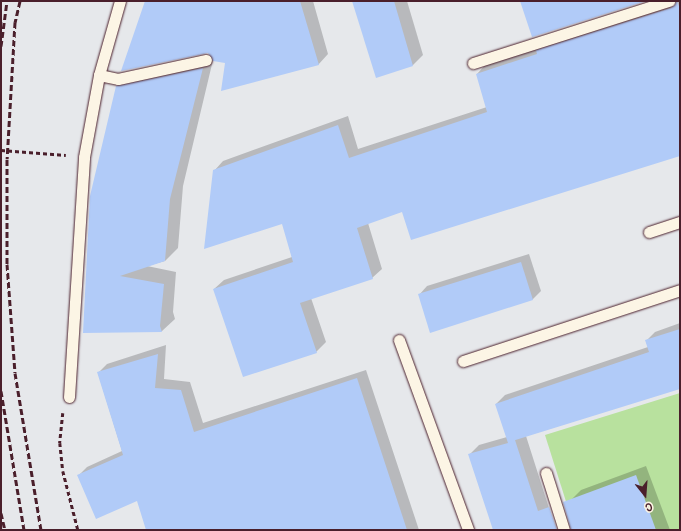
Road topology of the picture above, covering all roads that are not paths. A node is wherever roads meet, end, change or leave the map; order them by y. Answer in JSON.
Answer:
{"nodes":[{"id":1,"x":120,"y":1,"type":"edge"},
{"id":2,"x":669,"y":1,"type":"edge"},
{"id":3,"x":206,"y":60,"type":"dead end"},
{"id":4,"x":473,"y":63,"type":"dead end"},
{"id":5,"x":99,"y":75,"type":"junction"},
{"id":6,"x":680,"y":222,"type":"edge"},
{"id":7,"x":650,"y":232,"type":"dead end"},
{"id":8,"x":680,"y":290,"type":"edge"},
{"id":9,"x":399,"y":340,"type":"dead end"},
{"id":10,"x":463,"y":361,"type":"dead end"},
{"id":11,"x":69,"y":397,"type":"road end"},
{"id":12,"x":546,"y":473,"type":"dead end"},
{"id":13,"x":468,"y":530,"type":"edge"},
{"id":14,"x":564,"y":530,"type":"edge"}],
"edges":[{"from":1,"to":5,"type":"lane"},
{"from":2,"to":4,"type":"lane"},
{"from":3,"to":5,"type":"lane"},
{"from":5,"to":11,"type":"lane"},
{"from":6,"to":7,"type":"lane"},
{"from":8,"to":10,"type":"lane"},
{"from":9,"to":13,"type":"lane"},
{"from":12,"to":14,"type":"lane"}]}
